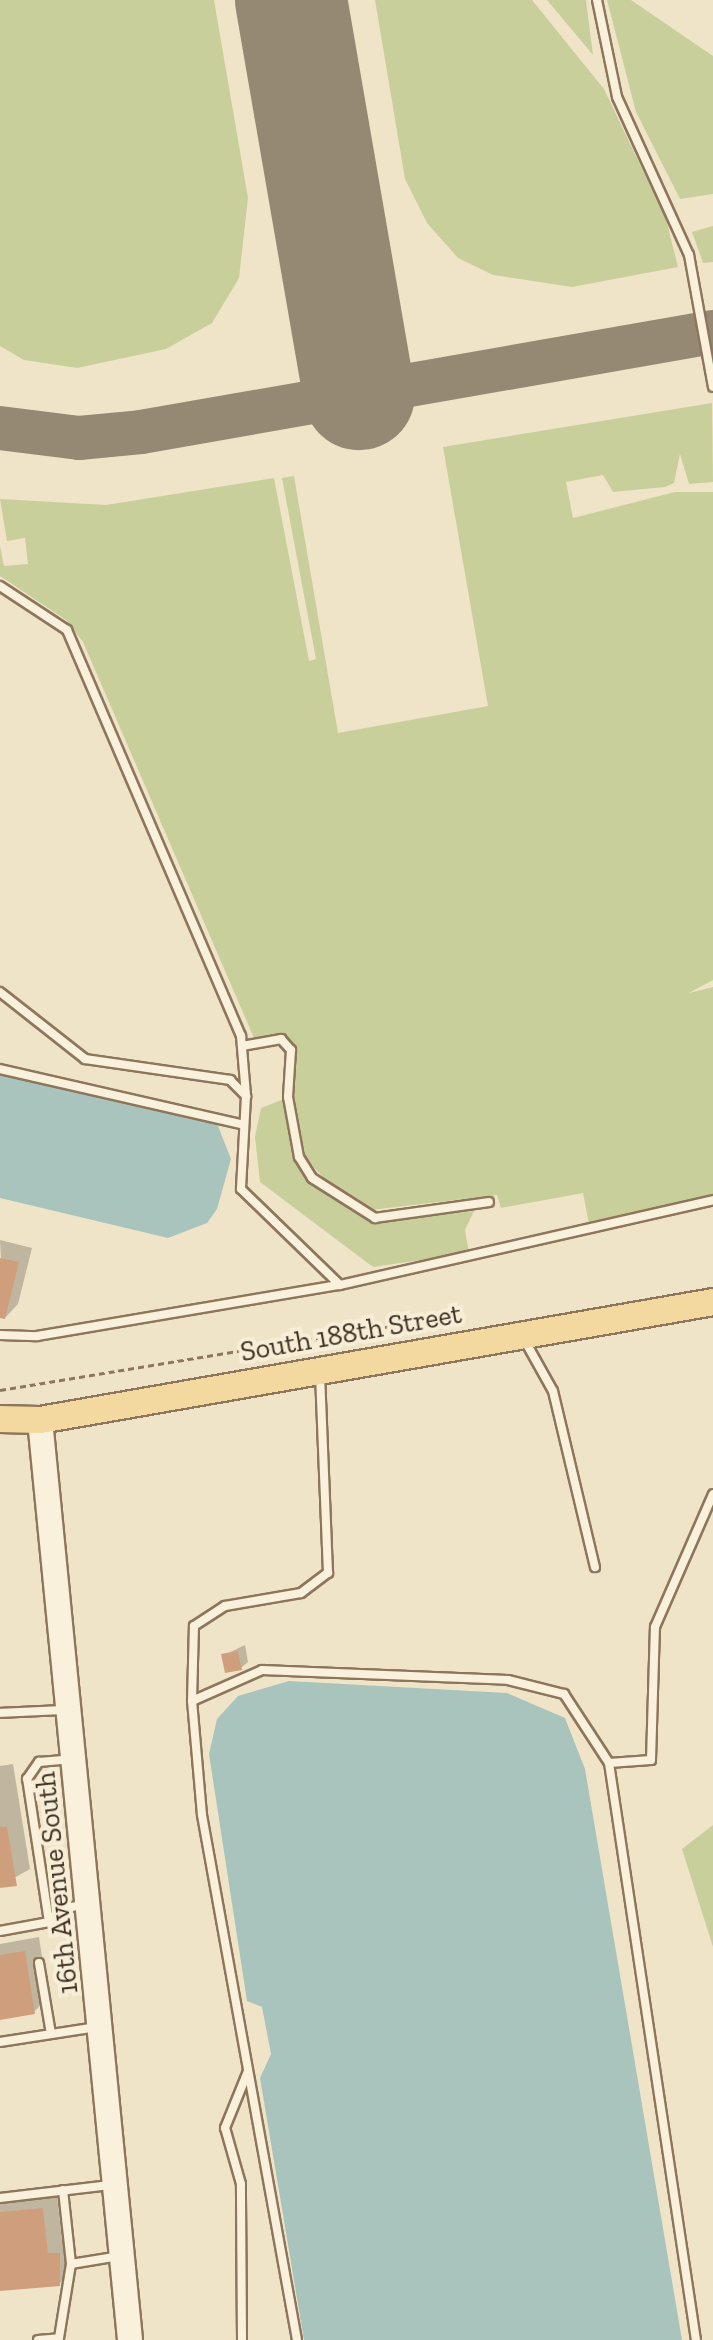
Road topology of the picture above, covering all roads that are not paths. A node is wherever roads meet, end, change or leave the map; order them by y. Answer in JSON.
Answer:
{"nodes":[{"id":1,"x":597,"y":0,"type":"edge"},
{"id":2,"x":713,"y":387,"type":"edge"},
{"id":3,"x":0,"y":586,"type":"edge"},
{"id":4,"x":0,"y":992,"type":"edge"},
{"id":5,"x":242,"y":1046,"type":"junction"},
{"id":6,"x":0,"y":1069,"type":"edge"},
{"id":7,"x":246,"y":1096,"type":"junction"},
{"id":8,"x":244,"y":1125,"type":"junction"},
{"id":9,"x":713,"y":1200,"type":"edge"},
{"id":10,"x":489,"y":1202,"type":"dead end"},
{"id":11,"x":340,"y":1285,"type":"junction"},
{"id":12,"x":713,"y":1302,"type":"edge"},
{"id":13,"x":0,"y":1335,"type":"edge"},
{"id":14,"x":523,"y":1335,"type":"junction"},
{"id":15,"x":319,"y":1371,"type":"junction"},
{"id":16,"x":0,"y":1419,"type":"edge"},
{"id":17,"x":40,"y":1420,"type":"junction"},
{"id":18,"x":713,"y":1494,"type":"edge"},
{"id":19,"x":595,"y":1567,"type":"dead end"},
{"id":20,"x":192,"y":1701,"type":"junction"},
{"id":21,"x":69,"y":1710,"type":"junction"},
{"id":22,"x":0,"y":1712,"type":"edge"},
{"id":23,"x":74,"y":1758,"type":"junction"},
{"id":24,"x":609,"y":1763,"type":"junction"},
{"id":25,"x":89,"y":1903,"type":"junction"},
{"id":26,"x":49,"y":1922,"type":"junction"},
{"id":27,"x":0,"y":1931,"type":"edge"},
{"id":28,"x":39,"y":1963,"type":"dead end"},
{"id":29,"x":101,"y":2026,"type":"junction"},
{"id":30,"x":51,"y":2034,"type":"junction"},
{"id":31,"x":0,"y":2042,"type":"edge"},
{"id":32,"x":248,"y":2071,"type":"junction"},
{"id":33,"x":117,"y":2184,"type":"junction"},
{"id":34,"x":63,"y":2190,"type":"junction"},
{"id":35,"x":0,"y":2198,"type":"edge"},
{"id":36,"x":124,"y":2256,"type":"junction"},
{"id":37,"x":71,"y":2264,"type":"junction"},
{"id":38,"x":38,"y":2340,"type":"edge"},
{"id":39,"x":130,"y":2340,"type":"edge"},
{"id":40,"x":242,"y":2340,"type":"edge"},
{"id":41,"x":297,"y":2340,"type":"edge"},
{"id":42,"x":696,"y":2340,"type":"edge"}],
"edges":[{"from":1,"to":2,"type":"lane"},
{"from":3,"to":5,"type":"lane"},
{"from":4,"to":7,"type":"lane"},
{"from":5,"to":7,"type":"lane"},
{"from":5,"to":10,"type":"lane"},
{"from":6,"to":8,"type":"lane"},
{"from":7,"to":8,"type":"lane"},
{"from":8,"to":11,"type":"lane"},
{"from":9,"to":11,"type":"lane"},
{"from":11,"to":13,"type":"lane"},
{"from":12,"to":14,"type":"main road","name":"South 188th Street"},
{"from":14,"to":15,"type":"main road","name":"South 188th Street"},
{"from":14,"to":19,"type":"lane"},
{"from":15,"to":17,"type":"main road","name":"South 188th Street"},
{"from":15,"to":20,"type":"lane"},
{"from":16,"to":17,"type":"main road","name":"South 188th Street"},
{"from":17,"to":21,"type":"street","name":"16th Avenue South"},
{"from":18,"to":24,"type":"lane"},
{"from":20,"to":24,"type":"lane"},
{"from":20,"to":32,"type":"lane"},
{"from":21,"to":22,"type":"lane"},
{"from":21,"to":23,"type":"street","name":"16th Avenue South"},
{"from":23,"to":25,"type":"street","name":"16th Avenue South"},
{"from":23,"to":26,"type":"lane"},
{"from":24,"to":42,"type":"lane"},
{"from":25,"to":26,"type":"lane"},
{"from":25,"to":29,"type":"street","name":"16th Avenue South"},
{"from":26,"to":27,"type":"lane"},
{"from":28,"to":30,"type":"lane"},
{"from":29,"to":30,"type":"lane"},
{"from":29,"to":33,"type":"street","name":"16th Avenue South"},
{"from":30,"to":31,"type":"lane"},
{"from":32,"to":40,"type":"lane"},
{"from":32,"to":41,"type":"lane"},
{"from":33,"to":34,"type":"lane"},
{"from":33,"to":36,"type":"street","name":"16th Avenue South"},
{"from":34,"to":35,"type":"lane"},
{"from":34,"to":37,"type":"lane"},
{"from":36,"to":37,"type":"lane"},
{"from":36,"to":39,"type":"street","name":"16th Avenue South"},
{"from":37,"to":38,"type":"lane"}]}
